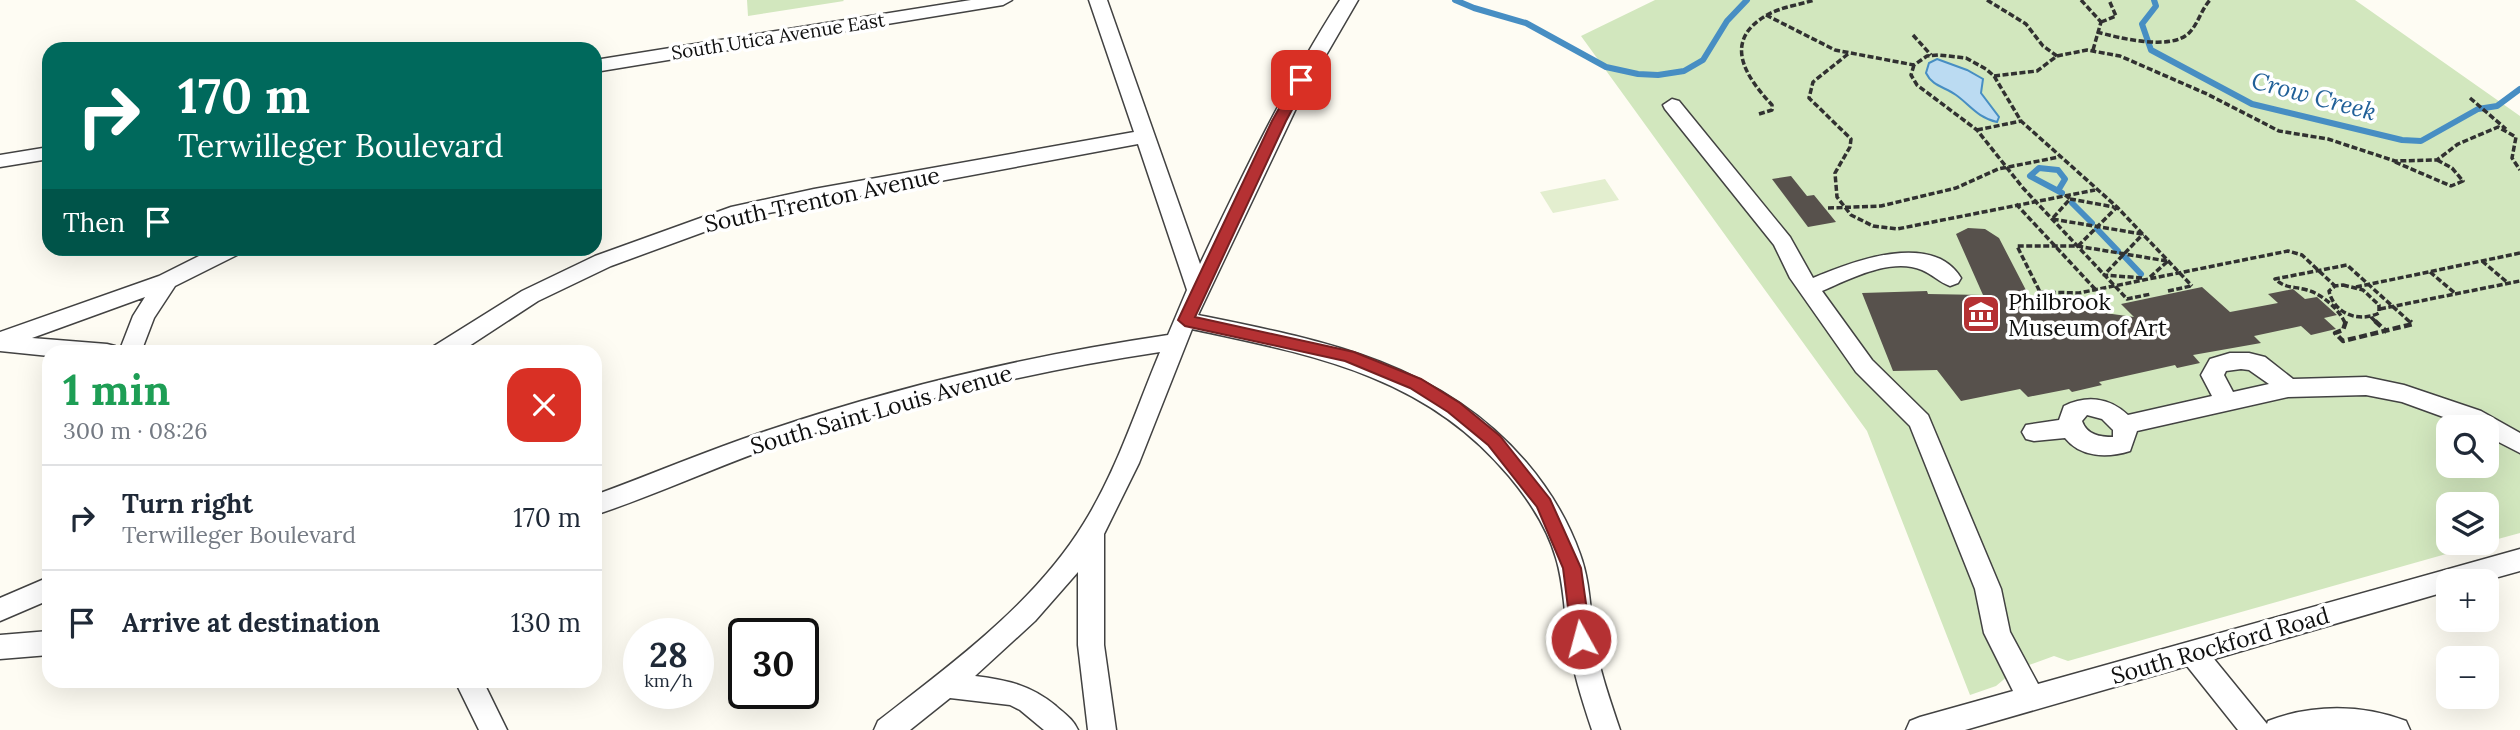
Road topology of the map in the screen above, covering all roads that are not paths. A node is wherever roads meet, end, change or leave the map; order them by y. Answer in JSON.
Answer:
{"nodes":[{"id":1,"x":1003,"y":0,"type":"edge"},
{"id":2,"x":1098,"y":0,"type":"edge"},
{"id":3,"x":1349,"y":0,"type":"edge"},
{"id":4,"x":602,"y":65,"type":"edge"},
{"id":5,"x":1672,"y":104,"type":"dead end"},
{"id":6,"x":1146,"y":136,"type":"junction"},
{"id":7,"x":42,"y":154,"type":"edge"},
{"id":8,"x":0,"y":161,"type":"edge"},
{"id":9,"x":218,"y":256,"type":"edge"},
{"id":10,"x":1950,"y":278,"type":"dead end"},
{"id":11,"x":167,"y":281,"type":"junction"},
{"id":12,"x":1808,"y":288,"type":"junction"},
{"id":13,"x":1198,"y":290,"type":"junction"},
{"id":14,"x":1180,"y":331,"type":"junction"},
{"id":15,"x":0,"y":342,"type":"edge"},
{"id":16,"x":133,"y":345,"type":"edge"},
{"id":17,"x":453,"y":345,"type":"edge"},
{"id":18,"x":42,"y":346,"type":"edge"},
{"id":19,"x":2288,"y":388,"type":"junction"},
{"id":20,"x":2227,"y":402,"type":"junction"},
{"id":21,"x":2123,"y":425,"type":"junction"},
{"id":22,"x":2072,"y":429,"type":"junction"},
{"id":23,"x":2034,"y":432,"type":"dead end"},
{"id":24,"x":2520,"y":444,"type":"edge"},
{"id":25,"x":602,"y":502,"type":"edge"},
{"id":26,"x":1091,"y":533,"type":"junction"},
{"id":27,"x":2520,"y":560,"type":"edge"},
{"id":28,"x":42,"y":591,"type":"edge"},
{"id":29,"x":0,"y":610,"type":"edge"},
{"id":30,"x":42,"y":644,"type":"edge"},
{"id":31,"x":0,"y":647,"type":"edge"},
{"id":32,"x":2193,"y":653,"type":"junction"},
{"id":33,"x":946,"y":685,"type":"junction"},
{"id":34,"x":472,"y":688,"type":"edge"},
{"id":35,"x":2031,"y":698,"type":"junction"},
{"id":36,"x":493,"y":730,"type":"edge"},
{"id":37,"x":888,"y":730,"type":"edge"},
{"id":38,"x":1064,"y":730,"type":"edge"},
{"id":39,"x":1102,"y":730,"type":"edge"},
{"id":40,"x":1606,"y":730,"type":"edge"},
{"id":41,"x":1920,"y":730,"type":"edge"},
{"id":42,"x":2255,"y":730,"type":"edge"},
{"id":43,"x":2278,"y":730,"type":"edge"},
{"id":44,"x":2396,"y":730,"type":"edge"}],
"edges":[{"from":1,"to":4,"type":"street","name":"South Utica Avenue East"},
{"from":2,"to":6,"type":"street"},
{"from":3,"to":13,"type":"street"},
{"from":5,"to":12,"type":"street"},
{"from":6,"to":13,"type":"street"},
{"from":6,"to":17,"type":"street","name":"South Trenton Avenue"},
{"from":7,"to":8,"type":"street"},
{"from":9,"to":11,"type":"street"},
{"from":10,"to":12,"type":"street"},
{"from":11,"to":15,"type":"street"},
{"from":11,"to":16,"type":"street"},
{"from":12,"to":35,"type":"street"},
{"from":13,"to":14,"type":"street"},
{"from":14,"to":25,"type":"street","name":"South Saint Louis Avenue"},
{"from":14,"to":26,"type":"street"},
{"from":14,"to":40,"type":"street"},
{"from":15,"to":18,"type":"street"},
{"from":19,"to":20,"type":"street"},
{"from":19,"to":20,"type":"street"},
{"from":19,"to":24,"type":"street"},
{"from":20,"to":21,"type":"street"},
{"from":21,"to":22,"type":"street"},
{"from":21,"to":22,"type":"street"},
{"from":22,"to":23,"type":"street"},
{"from":26,"to":33,"type":"street"},
{"from":26,"to":39,"type":"street"},
{"from":27,"to":32,"type":"street","name":"South Rockford Road"},
{"from":28,"to":29,"type":"street"},
{"from":30,"to":31,"type":"street"},
{"from":32,"to":35,"type":"street","name":"South Rockford Road"},
{"from":32,"to":42,"type":"street"},
{"from":33,"to":37,"type":"street"},
{"from":33,"to":38,"type":"street"},
{"from":34,"to":36,"type":"street"},
{"from":35,"to":41,"type":"street","name":"South Rockford Road"},
{"from":43,"to":44,"type":"street"}]}
